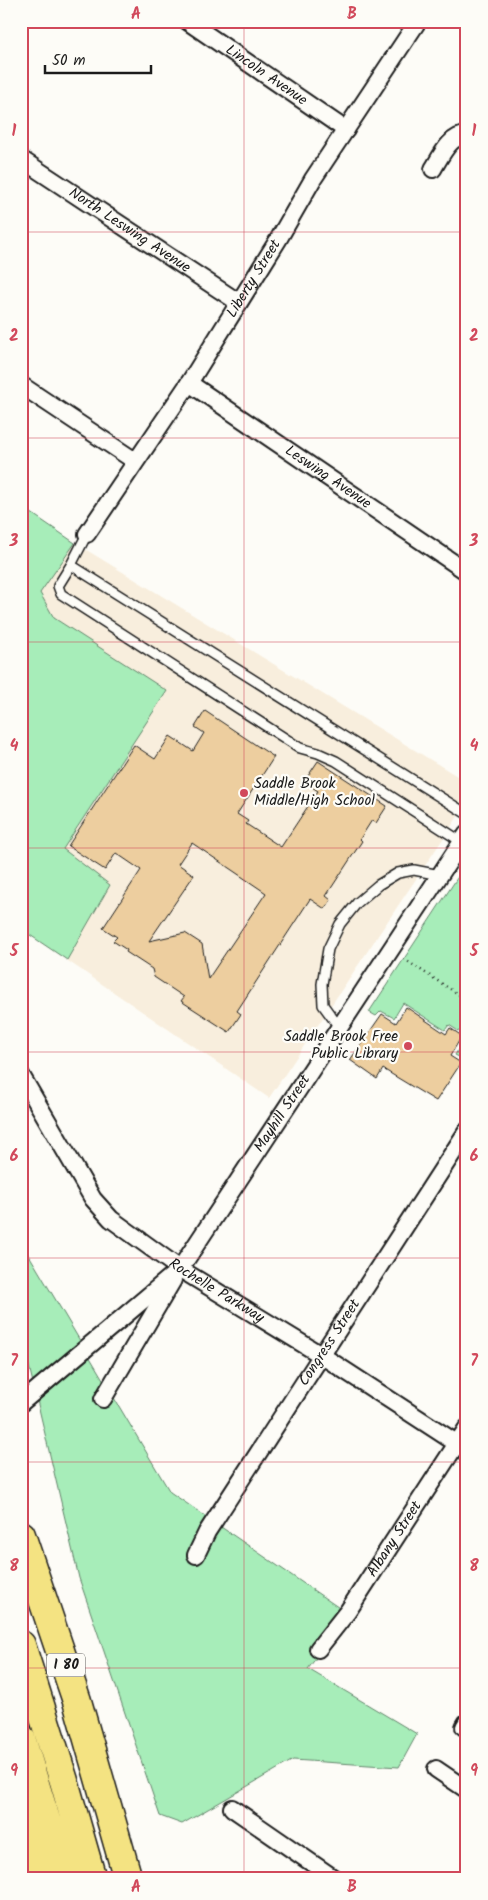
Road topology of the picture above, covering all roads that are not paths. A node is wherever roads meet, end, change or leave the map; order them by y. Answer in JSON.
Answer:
{"nodes":[{"id":1,"x":187,"y":21,"type":"edge"},
{"id":2,"x":418,"y":21,"type":"edge"},
{"id":3,"x":346,"y":130,"type":"junction"},
{"id":4,"x":467,"y":135,"type":"edge"},
{"id":5,"x":21,"y":159,"type":"edge"},
{"id":6,"x":433,"y":169,"type":"dead end"},
{"id":7,"x":238,"y":302,"type":"junction"},
{"id":8,"x":189,"y":382,"type":"junction"},
{"id":9,"x":21,"y":385,"type":"edge"},
{"id":10,"x":136,"y":461,"type":"junction"},
{"id":11,"x":87,"y":534,"type":"joint"},
{"id":12,"x":71,"y":565,"type":"junction"},
{"id":13,"x":467,"y":572,"type":"edge"},
{"id":14,"x":467,"y":814,"type":"edge"},
{"id":15,"x":464,"y":838,"type":"edge"},
{"id":16,"x":440,"y":875,"type":"junction"},
{"id":17,"x":339,"y":1027,"type":"junction"},
{"id":18,"x":21,"y":1075,"type":"edge"},
{"id":19,"x":467,"y":1131,"type":"edge"},
{"id":20,"x":180,"y":1269,"type":"junction"},
{"id":21,"x":322,"y":1355,"type":"junction"},
{"id":22,"x":103,"y":1399,"type":"dead end"},
{"id":23,"x":21,"y":1403,"type":"edge"},
{"id":24,"x":467,"y":1428,"type":"edge"},
{"id":25,"x":462,"y":1446,"type":"edge"},
{"id":26,"x":21,"y":1535,"type":"edge"},
{"id":27,"x":196,"y":1555,"type":"dead end"},
{"id":28,"x":21,"y":1645,"type":"edge"},
{"id":29,"x":318,"y":1649,"type":"dead end"},
{"id":30,"x":21,"y":1738,"type":"edge"},
{"id":31,"x":436,"y":1769,"type":"dead end"},
{"id":32,"x":467,"y":1790,"type":"edge"},
{"id":33,"x":106,"y":1796,"type":"junction"},
{"id":34,"x":232,"y":1808,"type":"dead end"},
{"id":35,"x":21,"y":1815,"type":"edge"},
{"id":36,"x":41,"y":1879,"type":"edge"},
{"id":37,"x":64,"y":1879,"type":"edge"},
{"id":38,"x":92,"y":1879,"type":"edge"},
{"id":39,"x":128,"y":1879,"type":"edge"},
{"id":40,"x":137,"y":1879,"type":"edge"},
{"id":41,"x":335,"y":1879,"type":"edge"}],
"edges":[{"from":1,"to":3,"type":"street","name":"Lincoln Avenue"},
{"from":2,"to":3,"type":"street","name":"Liberty Street"},
{"from":3,"to":7,"type":"street","name":"Liberty Street"},
{"from":4,"to":6,"type":"street"},
{"from":5,"to":7,"type":"street","name":"North Leswing Avenue"},
{"from":7,"to":8,"type":"street","name":"Liberty Street"},
{"from":8,"to":10,"type":"street","name":"Liberty Street"},
{"from":8,"to":13,"type":"street","name":"Leswing Avenue"},
{"from":9,"to":10,"type":"street"},
{"from":10,"to":11,"type":"street","name":"Liberty Street"},
{"from":11,"to":12,"type":"lane"},
{"from":12,"to":14,"type":"lane"},
{"from":12,"to":15,"type":"lane"},
{"from":15,"to":16,"type":"street","name":"Mayhill Street"},
{"from":16,"to":17,"type":"street","name":"Mayhill Street"},
{"from":16,"to":17,"type":"lane"},
{"from":17,"to":20,"type":"street","name":"Mayhill Street"},
{"from":18,"to":20,"type":"street","name":"Rochelle Parkway"},
{"from":19,"to":21,"type":"street","name":"Congress Street"},
{"from":20,"to":21,"type":"street","name":"Rochelle Parkway"},
{"from":20,"to":22,"type":"street","name":"Mayhill Street"},
{"from":20,"to":23,"type":"street","name":"Mayhill Street"},
{"from":21,"to":25,"type":"street","name":"Rochelle Parkway"},
{"from":21,"to":27,"type":"street","name":"Congress Street"},
{"from":24,"to":25,"type":"street","name":"Albany Street"},
{"from":25,"to":29,"type":"street","name":"Albany Street"},
{"from":26,"to":33,"type":"highway","number":"I 80"},
{"from":28,"to":38,"type":"highway","number":"I 80"},
{"from":30,"to":37,"type":"highway"},
{"from":31,"to":32,"type":"street"},
{"from":33,"to":39,"type":"highway","number":"I 80"},
{"from":33,"to":40,"type":"highway"},
{"from":34,"to":41,"type":"street"},
{"from":35,"to":36,"type":"highway"}]}
